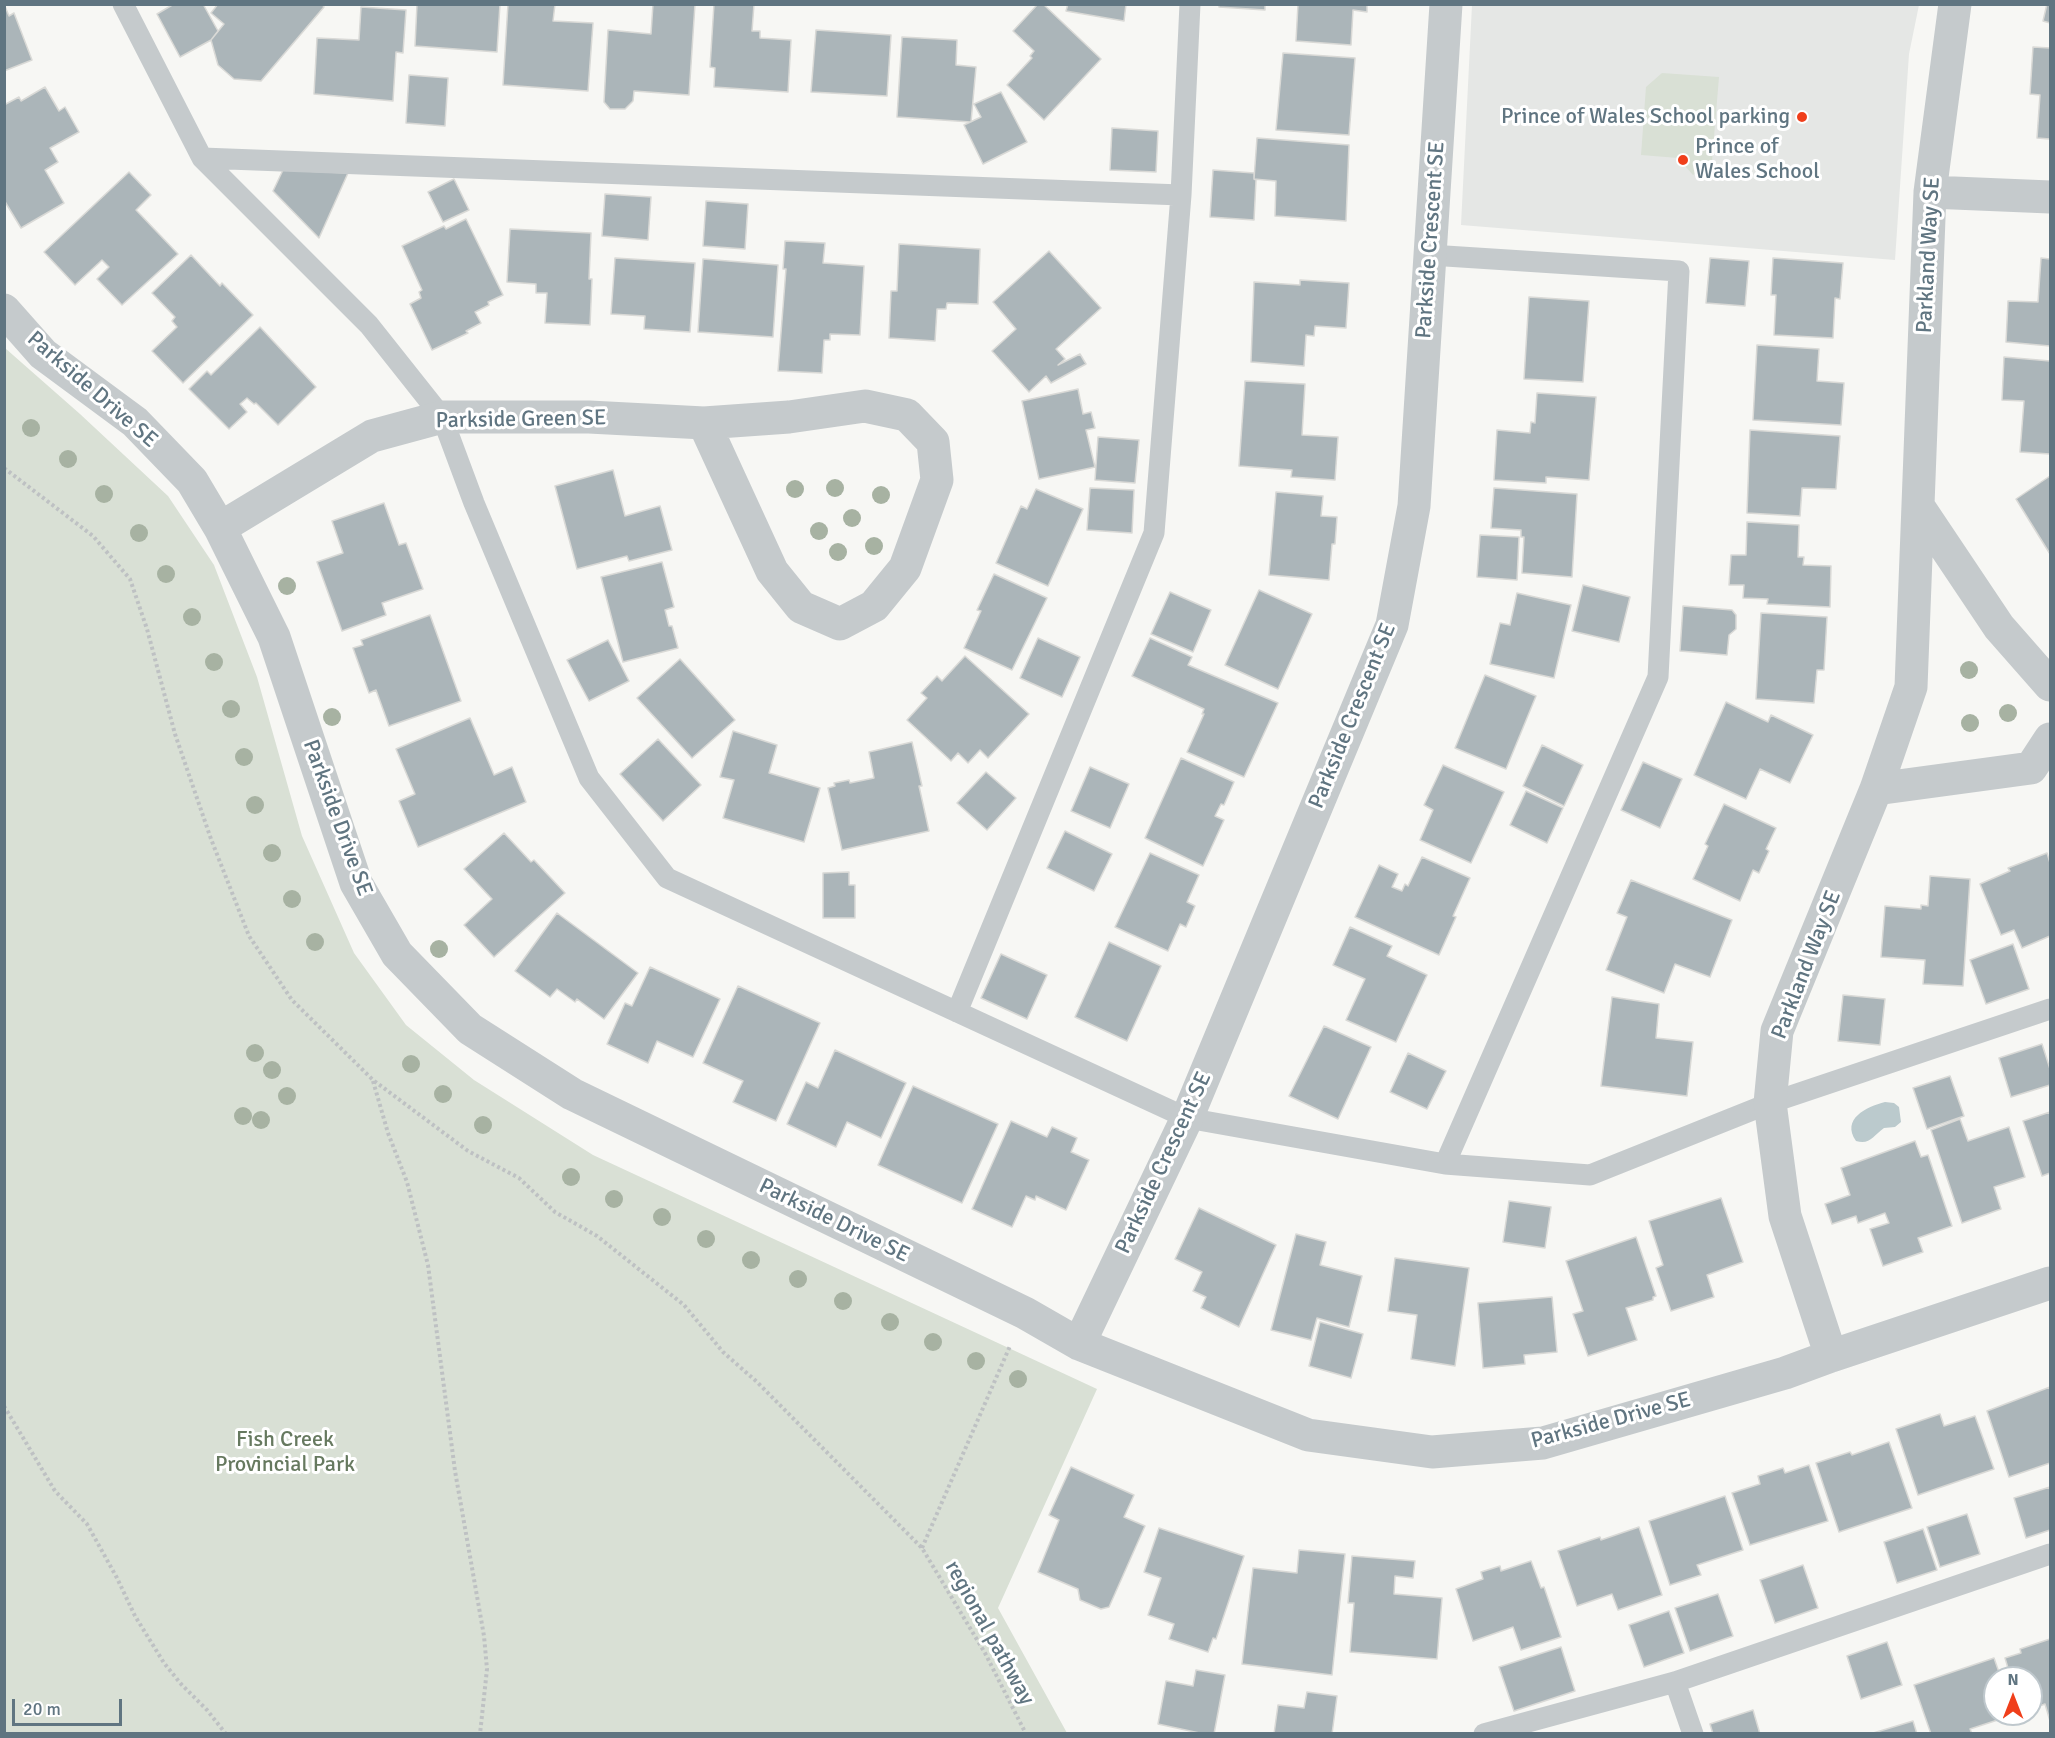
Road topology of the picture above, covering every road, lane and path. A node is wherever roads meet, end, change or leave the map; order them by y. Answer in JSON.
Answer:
{"nodes":[{"id":1,"x":123,"y":4,"type":"edge"},
{"id":2,"x":1190,"y":4,"type":"edge"},
{"id":3,"x":1446,"y":4,"type":"edge"},
{"id":4,"x":1955,"y":4,"type":"edge"},
{"id":5,"x":202,"y":158,"type":"junction"},
{"id":6,"x":1930,"y":192,"type":"junction"},
{"id":7,"x":1181,"y":195,"type":"junction"},
{"id":8,"x":2050,"y":197,"type":"edge"},
{"id":9,"x":1430,"y":255,"type":"junction"},
{"id":10,"x":4,"y":310,"type":"edge"},
{"id":11,"x":442,"y":417,"type":"junction"},
{"id":12,"x":704,"y":423,"type":"junction"},
{"id":13,"x":1918,"y":506,"type":"junction"},
{"id":14,"x":220,"y":528,"type":"junction"},
{"id":15,"x":2050,"y":685,"type":"edge"},
{"id":16,"x":2050,"y":740,"type":"edge"},
{"id":17,"x":1876,"y":789,"type":"junction"},
{"id":18,"x":2050,"y":1010,"type":"edge"},
{"id":19,"x":957,"y":1012,"type":"junction"},
{"id":20,"x":373,"y":1080,"type":"dead end"},
{"id":21,"x":1770,"y":1104,"type":"junction"},
{"id":22,"x":1187,"y":1118,"type":"junction"},
{"id":23,"x":1445,"y":1164,"type":"junction"},
{"id":24,"x":2050,"y":1283,"type":"edge"},
{"id":25,"x":1025,"y":1313,"type":"junction"},
{"id":26,"x":1080,"y":1344,"type":"junction"},
{"id":27,"x":1831,"y":1356,"type":"junction"},
{"id":28,"x":4,"y":1406,"type":"edge"},
{"id":29,"x":2050,"y":1554,"type":"edge"},
{"id":30,"x":1675,"y":1682,"type":"junction"},
{"id":31,"x":226,"y":1734,"type":"edge"},
{"id":32,"x":480,"y":1734,"type":"edge"},
{"id":33,"x":1026,"y":1734,"type":"edge"},
{"id":34,"x":1484,"y":1734,"type":"edge"},
{"id":35,"x":1694,"y":1734,"type":"edge"}],
"edges":[{"from":1,"to":5,"type":"lane"},
{"from":2,"to":7,"type":"lane"},
{"from":3,"to":9,"type":"street","name":"Parkside Crescent SE"},
{"from":4,"to":6,"type":"street","name":"Parkland Way SE"},
{"from":5,"to":7,"type":"lane"},
{"from":5,"to":11,"type":"lane"},
{"from":6,"to":8,"type":"street"},
{"from":6,"to":13,"type":"street","name":"Parkland Way SE"},
{"from":7,"to":19,"type":"lane"},
{"from":9,"to":22,"type":"street","name":"Parkside Crescent SE"},
{"from":9,"to":23,"type":"lane"},
{"from":10,"to":14,"type":"street","name":"Parkside Drive SE"},
{"from":11,"to":12,"type":"street","name":"Parkside Green SE"},
{"from":11,"to":14,"type":"street","name":"Parkside Green SE"},
{"from":11,"to":19,"type":"lane"},
{"from":12,"to":12,"type":"street","name":"Parkside Green SE"},
{"from":13,"to":15,"type":"street"},
{"from":13,"to":17,"type":"street","name":"Parkland Way SE"},
{"from":14,"to":25,"type":"street","name":"Parkside Drive SE"},
{"from":16,"to":17,"type":"street"},
{"from":17,"to":21,"type":"street","name":"Parkland Way SE"},
{"from":18,"to":21,"type":"lane"},
{"from":19,"to":22,"type":"lane"},
{"from":20,"to":32,"type":"path"},
{"from":21,"to":23,"type":"lane"},
{"from":21,"to":27,"type":"street","name":"Parkland Way SE"},
{"from":22,"to":23,"type":"lane"},
{"from":22,"to":26,"type":"street","name":"Parkside Crescent SE"},
{"from":24,"to":27,"type":"street","name":"Parkside Drive SE"},
{"from":25,"to":26,"type":"street","name":"Parkside Drive SE"},
{"from":25,"to":33,"type":"path","name":"regional pathway"},
{"from":26,"to":27,"type":"street","name":"Parkside Drive SE"},
{"from":28,"to":31,"type":"path"},
{"from":29,"to":30,"type":"lane"},
{"from":30,"to":34,"type":"lane"},
{"from":30,"to":35,"type":"lane"}]}
